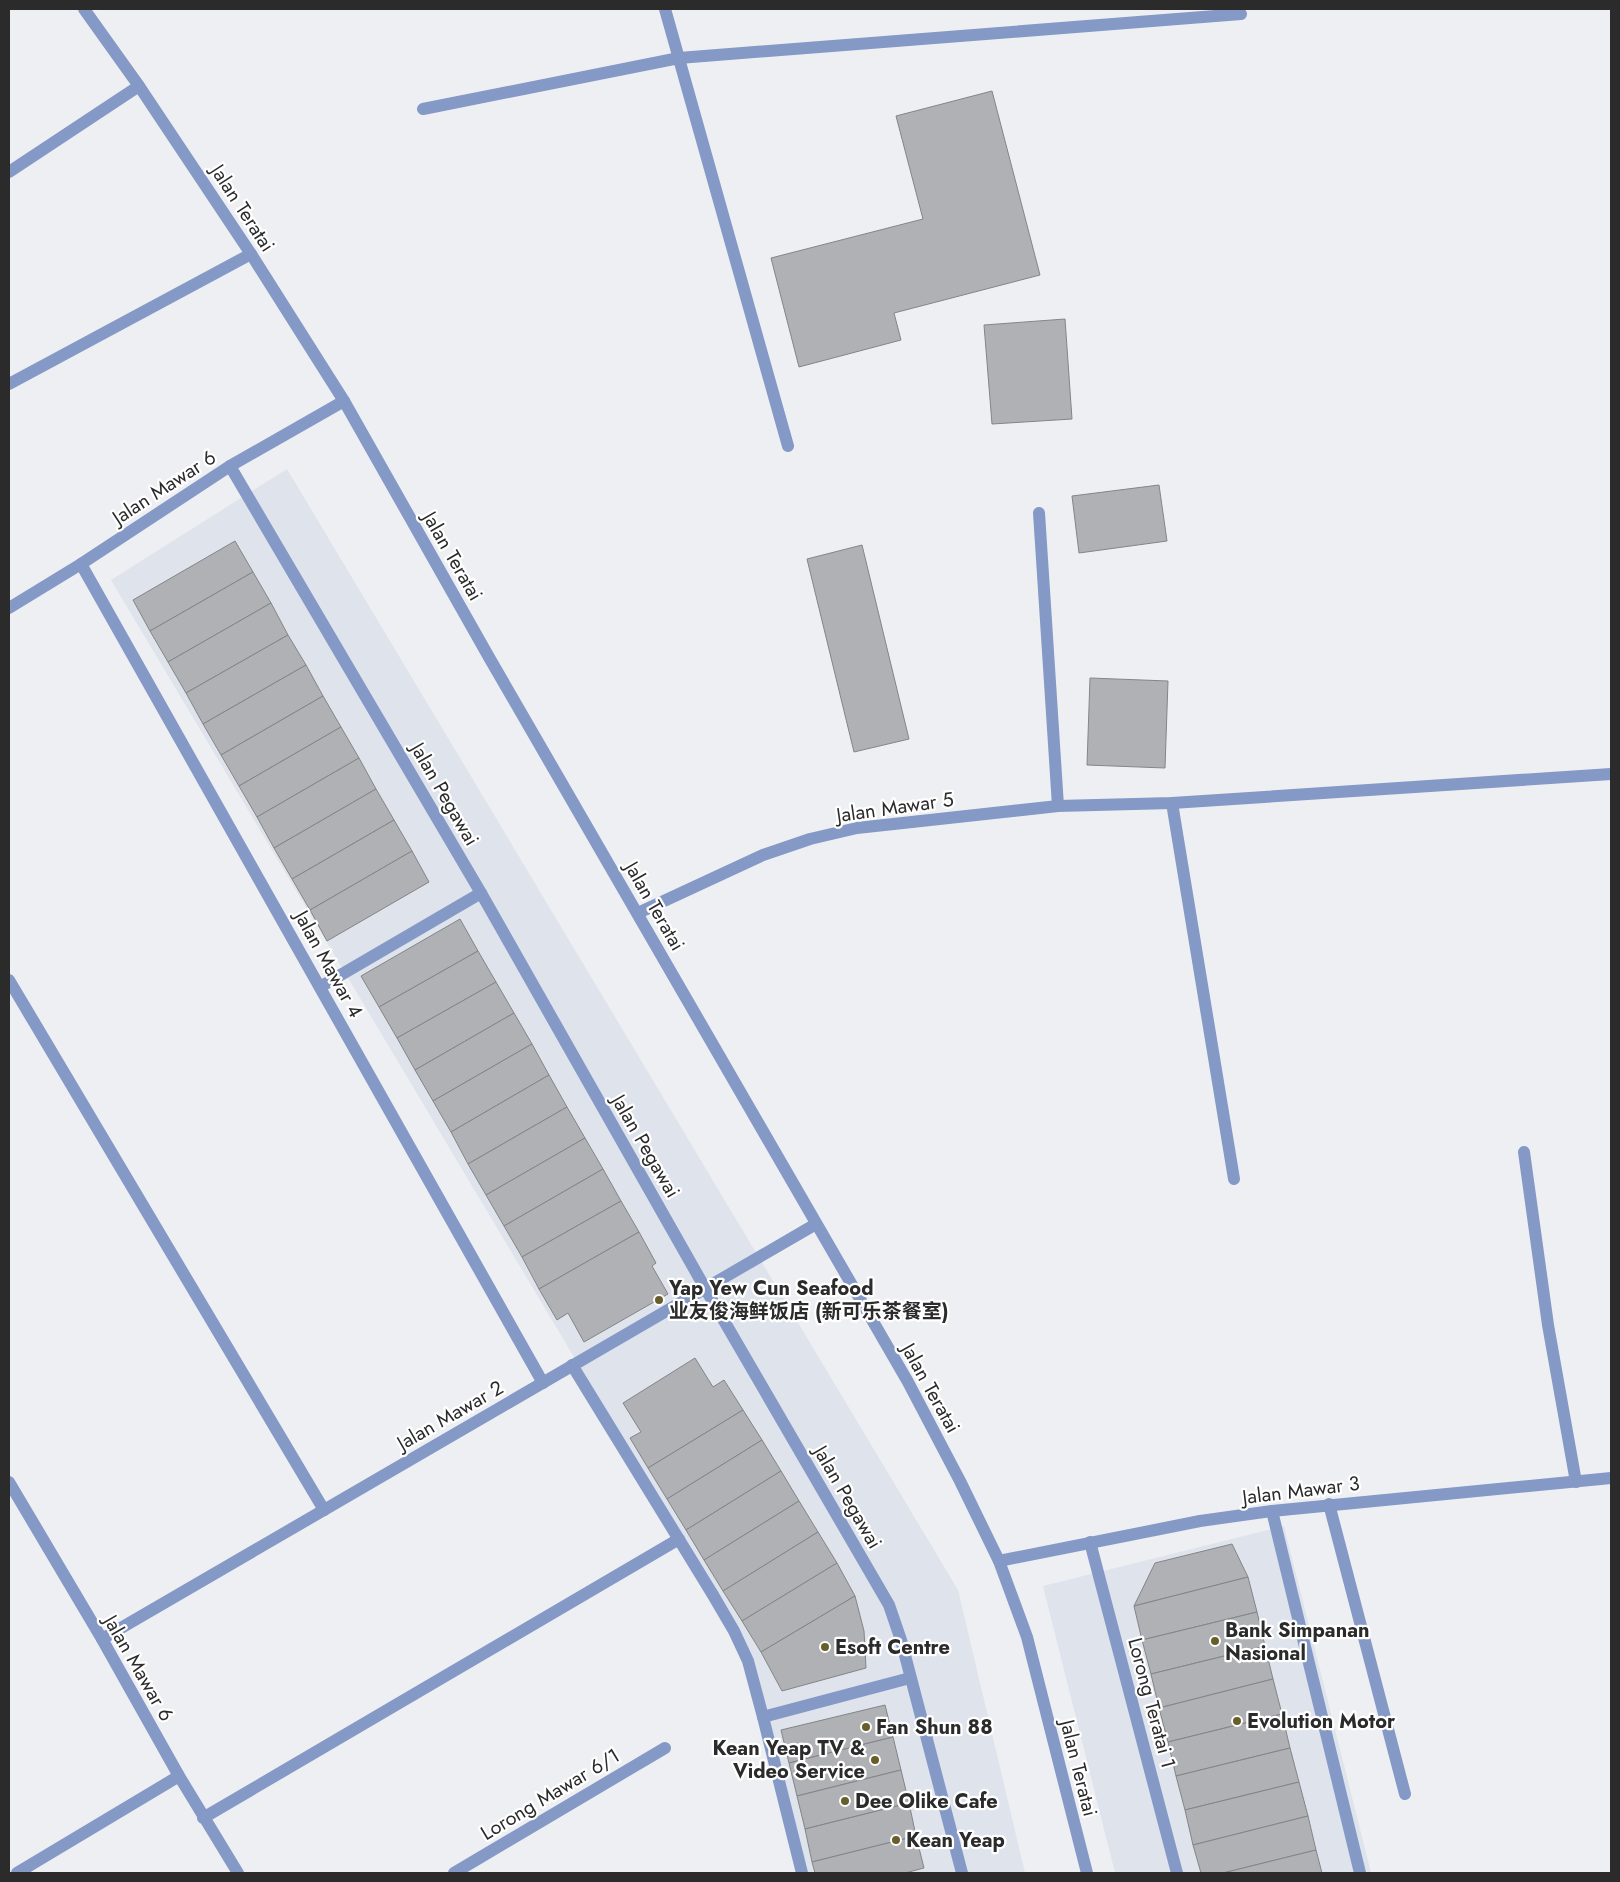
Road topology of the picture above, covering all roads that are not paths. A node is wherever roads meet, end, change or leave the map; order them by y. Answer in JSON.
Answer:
{"nodes":[{"id":1,"x":84,"y":9,"type":"edge"},
{"id":2,"x":665,"y":9,"type":"edge"},
{"id":3,"x":1241,"y":14,"type":"dead end"},
{"id":4,"x":679,"y":58,"type":"junction"},
{"id":5,"x":139,"y":86,"type":"junction"},
{"id":6,"x":423,"y":109,"type":"dead end"},
{"id":7,"x":9,"y":172,"type":"edge"},
{"id":8,"x":251,"y":254,"type":"junction"},
{"id":9,"x":9,"y":384,"type":"edge"},
{"id":10,"x":344,"y":401,"type":"junction"},
{"id":11,"x":788,"y":446,"type":"dead end"},
{"id":12,"x":230,"y":466,"type":"junction"},
{"id":13,"x":1039,"y":513,"type":"dead end"},
{"id":14,"x":81,"y":564,"type":"junction"},
{"id":15,"x":9,"y":608,"type":"edge"},
{"id":16,"x":1611,"y":774,"type":"edge"},
{"id":17,"x":1172,"y":803,"type":"junction"},
{"id":18,"x":1058,"y":806,"type":"junction"},
{"id":19,"x":481,"y":894,"type":"junction"},
{"id":20,"x":638,"y":913,"type":"junction"},
{"id":21,"x":9,"y":980,"type":"edge"},
{"id":22,"x":320,"y":987,"type":"junction"},
{"id":23,"x":1524,"y":1152,"type":"dead end"},
{"id":24,"x":1234,"y":1179,"type":"dead end"},
{"id":25,"x":816,"y":1224,"type":"junction"},
{"id":26,"x":705,"y":1288,"type":"junction"},
{"id":27,"x":572,"y":1366,"type":"junction"},
{"id":28,"x":543,"y":1383,"type":"junction"},
{"id":29,"x":1611,"y":1478,"type":"edge"},
{"id":30,"x":9,"y":1482,"type":"edge"},
{"id":31,"x":1576,"y":1482,"type":"junction"},
{"id":32,"x":1329,"y":1504,"type":"junction"},
{"id":33,"x":324,"y":1510,"type":"junction"},
{"id":34,"x":1272,"y":1510,"type":"junction"},
{"id":35,"x":679,"y":1539,"type":"junction"},
{"id":36,"x":1090,"y":1542,"type":"junction"},
{"id":37,"x":999,"y":1561,"type":"junction"},
{"id":38,"x":102,"y":1639,"type":"junction"},
{"id":39,"x":910,"y":1678,"type":"junction"},
{"id":40,"x":764,"y":1717,"type":"junction"},
{"id":41,"x":665,"y":1748,"type":"dead end"},
{"id":42,"x":179,"y":1776,"type":"junction"},
{"id":43,"x":1405,"y":1794,"type":"dead end"},
{"id":44,"x":203,"y":1818,"type":"junction"},
{"id":45,"x":17,"y":1873,"type":"edge"},
{"id":46,"x":238,"y":1873,"type":"edge"},
{"id":47,"x":454,"y":1873,"type":"edge"},
{"id":48,"x":802,"y":1873,"type":"edge"},
{"id":49,"x":962,"y":1873,"type":"edge"},
{"id":50,"x":1086,"y":1873,"type":"edge"},
{"id":51,"x":1177,"y":1873,"type":"edge"},
{"id":52,"x":1360,"y":1873,"type":"edge"}],
"edges":[{"from":1,"to":5,"type":"street","name":"Jalan Teratai"},
{"from":2,"to":4,"type":"street"},
{"from":3,"to":4,"type":"street"},
{"from":4,"to":6,"type":"street"},
{"from":4,"to":11,"type":"street"},
{"from":5,"to":7,"type":"street"},
{"from":5,"to":8,"type":"street","name":"Jalan Teratai"},
{"from":8,"to":9,"type":"street"},
{"from":8,"to":10,"type":"street","name":"Jalan Teratai"},
{"from":10,"to":12,"type":"street","name":"Jalan Mawar 6"},
{"from":10,"to":20,"type":"street","name":"Jalan Teratai"},
{"from":12,"to":14,"type":"street","name":"Jalan Mawar 6"},
{"from":12,"to":19,"type":"street","name":"Jalan Pegawai"},
{"from":13,"to":18,"type":"street"},
{"from":14,"to":15,"type":"street","name":"Jalan Mawar 6"},
{"from":14,"to":22,"type":"street","name":"Jalan Mawar 4"},
{"from":16,"to":17,"type":"street","name":"Jalan Mawar 5"},
{"from":17,"to":18,"type":"street","name":"Jalan Mawar 5"},
{"from":17,"to":24,"type":"street"},
{"from":18,"to":20,"type":"street","name":"Jalan Mawar 5"},
{"from":19,"to":22,"type":"street"},
{"from":19,"to":26,"type":"street","name":"Jalan Pegawai"},
{"from":20,"to":25,"type":"street","name":"Jalan Teratai"},
{"from":21,"to":33,"type":"street"},
{"from":22,"to":28,"type":"street","name":"Jalan Mawar 4"},
{"from":23,"to":31,"type":"street"},
{"from":25,"to":26,"type":"street","name":"Jalan Mawar 2"},
{"from":25,"to":37,"type":"street","name":"Jalan Teratai"},
{"from":26,"to":27,"type":"street","name":"Jalan Mawar 2"},
{"from":26,"to":39,"type":"street","name":"Jalan Pegawai"},
{"from":27,"to":28,"type":"street","name":"Jalan Mawar 2"},
{"from":27,"to":35,"type":"street"},
{"from":28,"to":33,"type":"street","name":"Jalan Mawar 2"},
{"from":29,"to":31,"type":"street","name":"Jalan Mawar 3"},
{"from":30,"to":38,"type":"street","name":"Jalan Mawar 6"},
{"from":31,"to":32,"type":"street","name":"Jalan Mawar 3"},
{"from":32,"to":34,"type":"street","name":"Jalan Mawar 3"},
{"from":32,"to":43,"type":"street"},
{"from":33,"to":38,"type":"street","name":"Jalan Mawar 2"},
{"from":34,"to":36,"type":"street","name":"Jalan Mawar 3"},
{"from":34,"to":52,"type":"street"},
{"from":35,"to":40,"type":"street"},
{"from":35,"to":44,"type":"street"},
{"from":36,"to":37,"type":"street","name":"Jalan Mawar 3"},
{"from":36,"to":51,"type":"street","name":"Lorong Teratai 1"},
{"from":37,"to":50,"type":"street","name":"Jalan Teratai"},
{"from":38,"to":42,"type":"street","name":"Jalan Mawar 6"},
{"from":39,"to":40,"type":"street"},
{"from":39,"to":49,"type":"street","name":"Jalan Pegawai"},
{"from":40,"to":48,"type":"street"},
{"from":41,"to":47,"type":"street","name":"Lorong Mawar 6/1"},
{"from":42,"to":44,"type":"street","name":"Jalan Mawar 6"},
{"from":42,"to":45,"type":"street"},
{"from":44,"to":46,"type":"street","name":"Jalan Mawar 6"}]}
